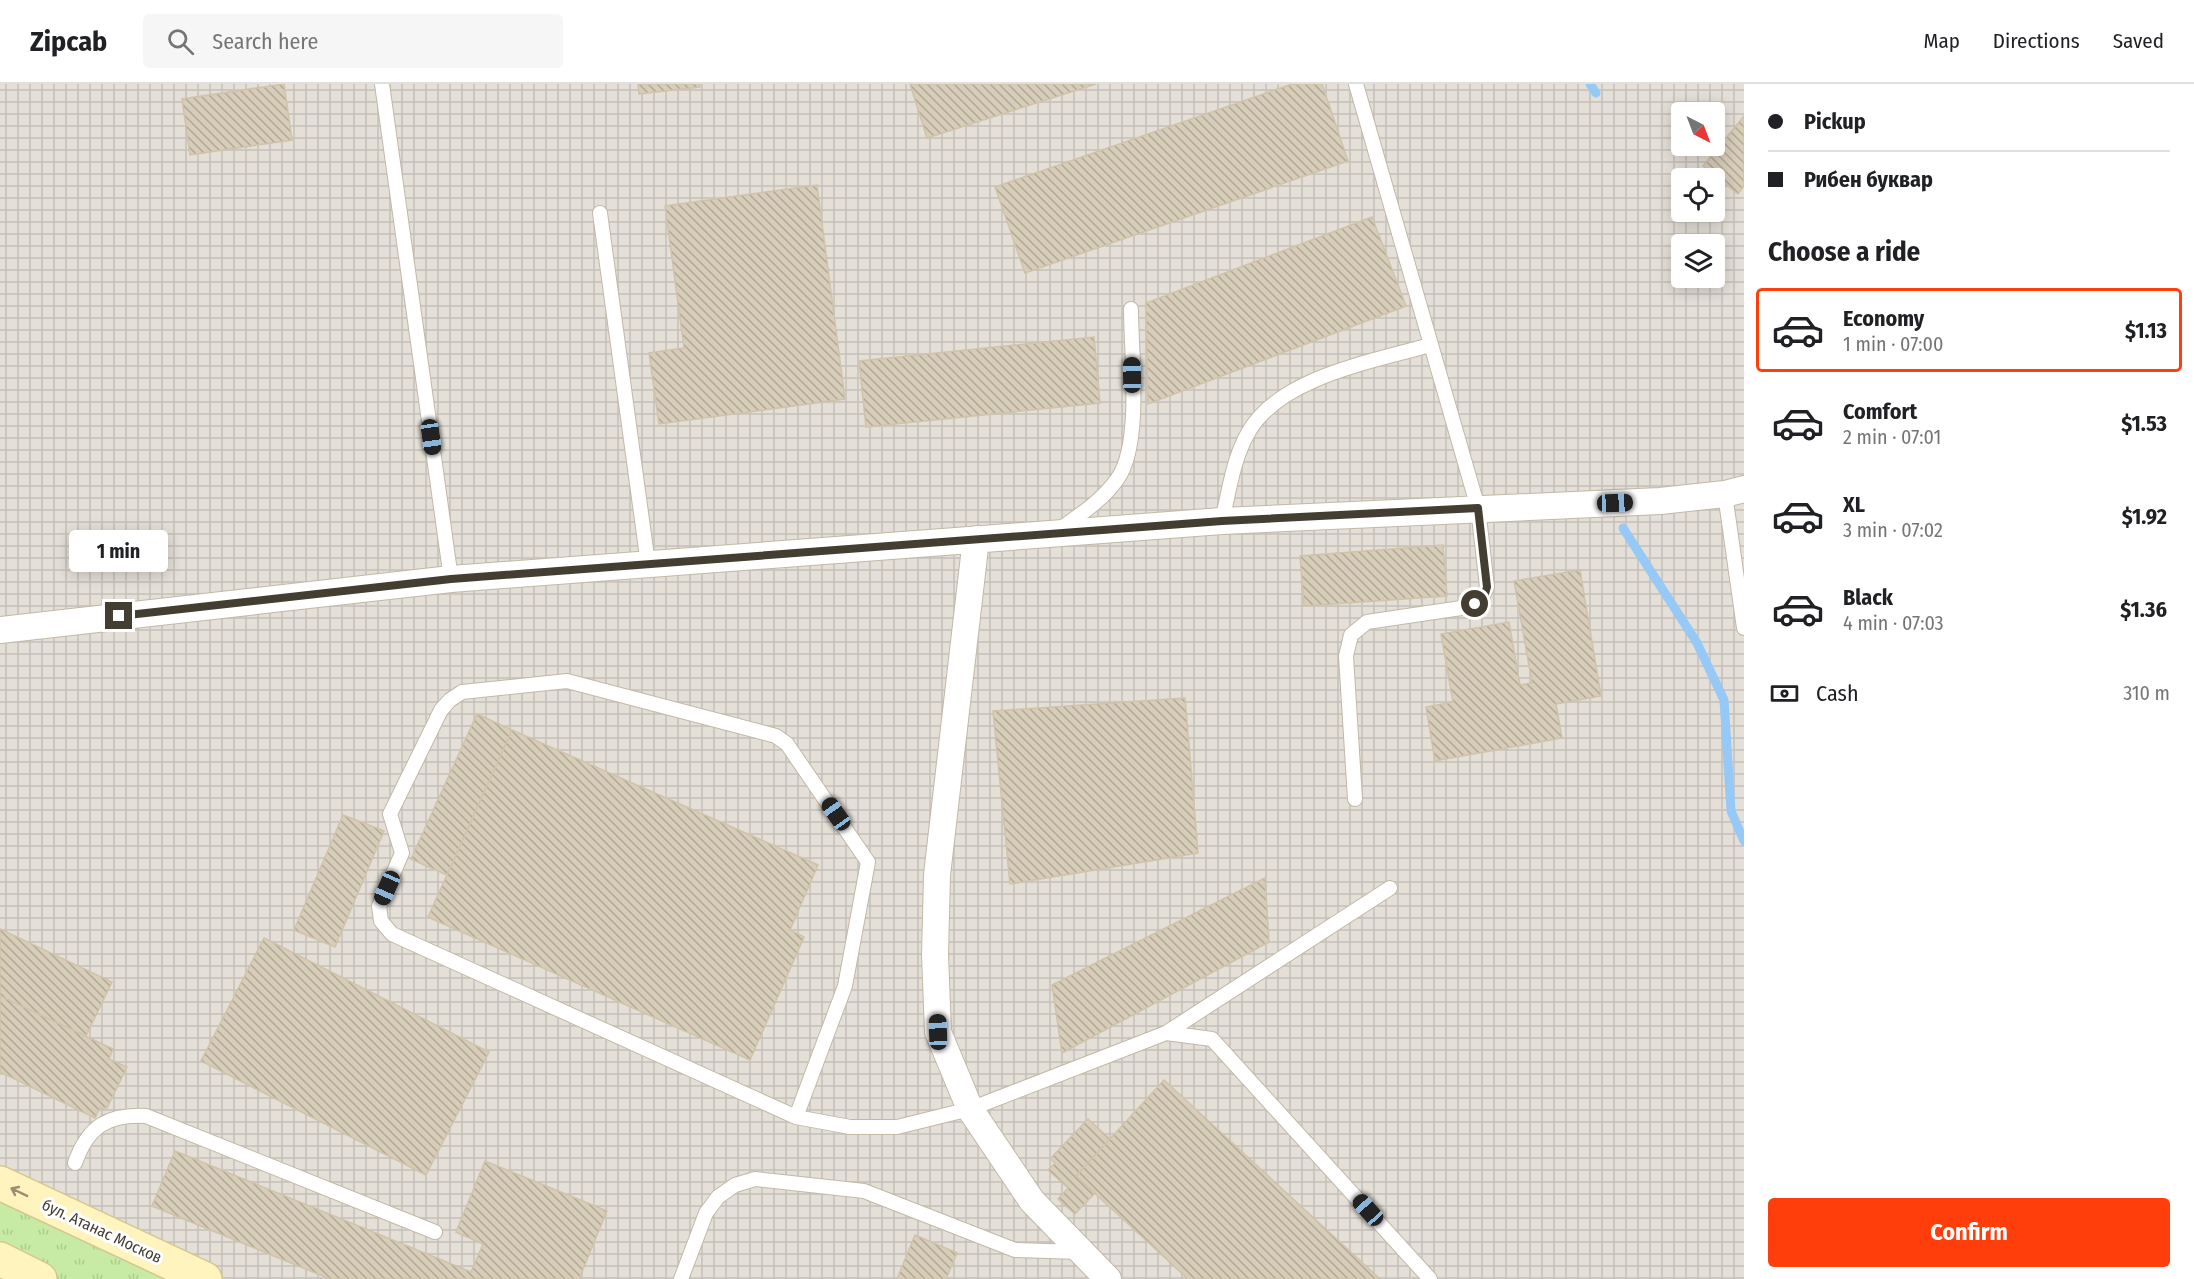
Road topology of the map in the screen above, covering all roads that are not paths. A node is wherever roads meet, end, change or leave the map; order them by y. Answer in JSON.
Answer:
{"nodes":[{"id":1,"x":382,"y":84,"type":"edge"},
{"id":2,"x":1356,"y":84,"type":"edge"},
{"id":3,"x":600,"y":213,"type":"dead end"},
{"id":4,"x":1131,"y":309,"type":"dead end"},
{"id":5,"x":1430,"y":345,"type":"junction"},
{"id":6,"x":1734,"y":491,"type":"edge"},
{"id":7,"x":1478,"y":508,"type":"junction"},
{"id":8,"x":1222,"y":521,"type":"junction"},
{"id":9,"x":1053,"y":534,"type":"junction"},
{"id":10,"x":976,"y":539,"type":"junction"},
{"id":11,"x":648,"y":564,"type":"junction"},
{"id":12,"x":451,"y":579,"type":"junction"},
{"id":13,"x":1744,"y":628,"type":"edge"},
{"id":14,"x":0,"y":630,"type":"edge"},
{"id":15,"x":1355,"y":799,"type":"dead end"},
{"id":16,"x":1390,"y":888,"type":"dead end"},
{"id":17,"x":1166,"y":1033,"type":"junction"},
{"id":18,"x":970,"y":1109,"type":"junction"},
{"id":19,"x":796,"y":1117,"type":"junction"},
{"id":20,"x":75,"y":1163,"type":"dead end"},
{"id":21,"x":0,"y":1182,"type":"edge"},
{"id":22,"x":435,"y":1232,"type":"dead end"},
{"id":23,"x":1082,"y":1252,"type":"junction"},
{"id":24,"x":0,"y":1259,"type":"edge"},
{"id":25,"x":40,"y":1279,"type":"edge"},
{"id":26,"x":205,"y":1279,"type":"edge"},
{"id":27,"x":681,"y":1279,"type":"edge"},
{"id":28,"x":1108,"y":1279,"type":"edge"},
{"id":29,"x":1430,"y":1279,"type":"edge"}],
"edges":[{"from":1,"to":12,"type":"lane"},
{"from":2,"to":5,"type":"lane"},
{"from":3,"to":11,"type":"lane"},
{"from":4,"to":9,"type":"lane"},
{"from":5,"to":7,"type":"lane"},
{"from":5,"to":8,"type":"lane"},
{"from":6,"to":7,"type":"street"},
{"from":6,"to":13,"type":"lane"},
{"from":7,"to":8,"type":"street"},
{"from":7,"to":15,"type":"lane"},
{"from":8,"to":9,"type":"street"},
{"from":9,"to":10,"type":"street"},
{"from":10,"to":11,"type":"street"},
{"from":10,"to":18,"type":"street"},
{"from":11,"to":12,"type":"street"},
{"from":12,"to":14,"type":"street"},
{"from":16,"to":17,"type":"lane"},
{"from":17,"to":18,"type":"lane"},
{"from":17,"to":29,"type":"lane"},
{"from":18,"to":19,"type":"lane"},
{"from":18,"to":23,"type":"street"},
{"from":19,"to":19,"type":"lane"},
{"from":20,"to":22,"type":"lane"},
{"from":26,"to":21,"type":"main road","name":"бул. Атанас Москов","one_way":true},
{"from":23,"to":27,"type":"lane"},
{"from":23,"to":28,"type":"street"},
{"from":24,"to":25,"type":"main road"}]}
